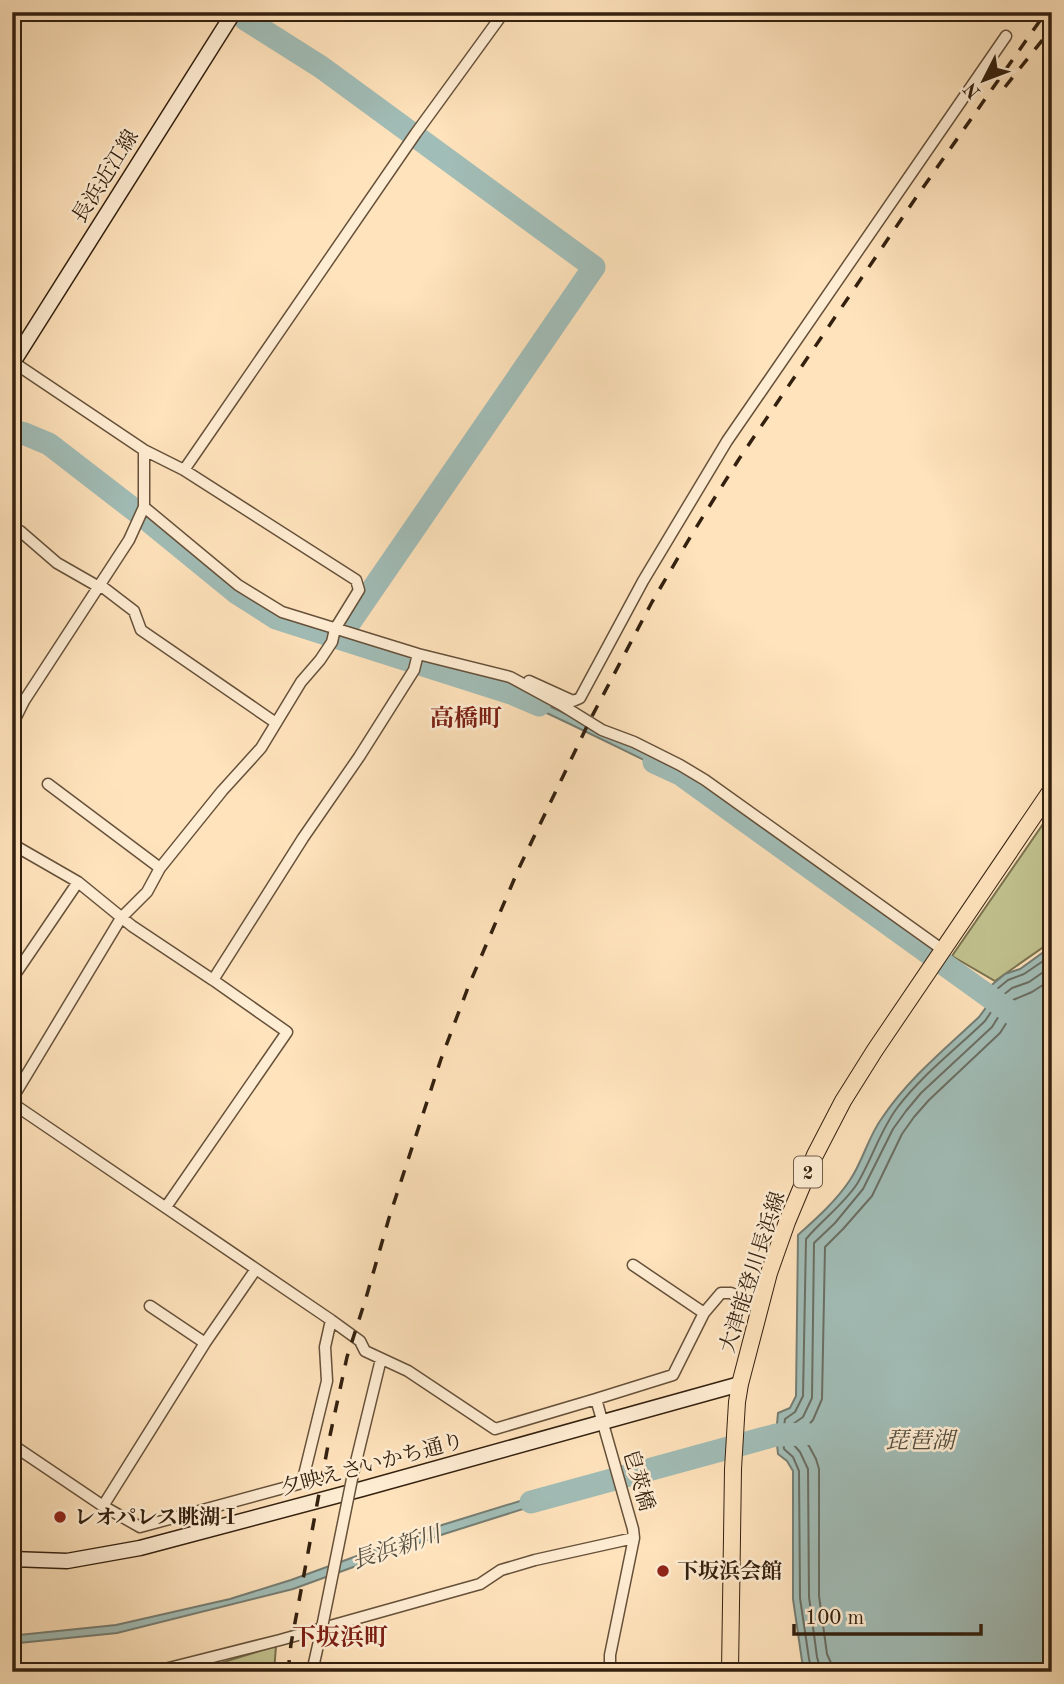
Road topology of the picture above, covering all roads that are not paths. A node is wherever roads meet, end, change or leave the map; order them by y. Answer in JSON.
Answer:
{"nodes":[{"id":1,"x":234,"y":12,"type":"edge"},
{"id":2,"x":504,"y":12,"type":"edge"},
{"id":3,"x":1006,"y":36,"type":"dead end"},
{"id":4,"x":13,"y":363,"type":"edge"},
{"id":5,"x":144,"y":450,"type":"junction"},
{"id":6,"x":184,"y":470,"type":"junction"},
{"id":7,"x":141,"y":512,"type":"junction"},
{"id":8,"x":20,"y":531,"type":"dead end"},
{"id":9,"x":100,"y":586,"type":"junction"},
{"id":10,"x":339,"y":633,"type":"junction"},
{"id":11,"x":418,"y":656,"type":"junction"},
{"id":12,"x":510,"y":677,"type":"junction"},
{"id":13,"x":12,"y":695,"type":"edge"},
{"id":14,"x":24,"y":701,"type":"junction"},
{"id":15,"x":275,"y":723,"type":"junction"},
{"id":16,"x":12,"y":725,"type":"edge"},
{"id":17,"x":48,"y":784,"type":"dead end"},
{"id":18,"x":1052,"y":789,"type":"edge"},
{"id":19,"x":12,"y":844,"type":"edge"},
{"id":20,"x":160,"y":869,"type":"junction"},
{"id":21,"x":78,"y":882,"type":"junction"},
{"id":22,"x":121,"y":918,"type":"junction"},
{"id":23,"x":939,"y":956,"type":"junction"},
{"id":24,"x":12,"y":979,"type":"edge"},
{"id":25,"x":213,"y":980,"type":"junction"},
{"id":26,"x":12,"y":1101,"type":"edge"},
{"id":27,"x":166,"y":1207,"type":"junction"},
{"id":28,"x":633,"y":1265,"type":"dead end"},
{"id":29,"x":256,"y":1269,"type":"junction"},
{"id":30,"x":150,"y":1306,"type":"dead end"},
{"id":31,"x":760,"y":1309,"type":"junction"},
{"id":32,"x":704,"y":1313,"type":"junction"},
{"id":33,"x":331,"y":1320,"type":"junction"},
{"id":34,"x":205,"y":1343,"type":"junction"},
{"id":35,"x":381,"y":1359,"type":"junction"},
{"id":36,"x":740,"y":1384,"type":"junction"},
{"id":37,"x":596,"y":1399,"type":"junction"},
{"id":38,"x":602,"y":1423,"type":"junction"},
{"id":39,"x":12,"y":1456,"type":"edge"},
{"id":40,"x":103,"y":1506,"type":"junction"},
{"id":41,"x":634,"y":1533,"type":"junction"},
{"id":42,"x":12,"y":1559,"type":"edge"},
{"id":43,"x":153,"y":1672,"type":"edge"},
{"id":44,"x":312,"y":1672,"type":"edge"},
{"id":45,"x":610,"y":1672,"type":"edge"},
{"id":46,"x":730,"y":1672,"type":"edge"}],
"edges":[{"from":1,"to":4,"type":"street","name":"長浜近江線"},
{"from":2,"to":6,"type":"street"},
{"from":3,"to":12,"type":"street"},
{"from":4,"to":5,"type":"street"},
{"from":5,"to":6,"type":"street"},
{"from":5,"to":7,"type":"street"},
{"from":6,"to":10,"type":"street"},
{"from":7,"to":9,"type":"street"},
{"from":7,"to":10,"type":"street"},
{"from":8,"to":9,"type":"street"},
{"from":9,"to":14,"type":"street"},
{"from":9,"to":15,"type":"street"},
{"from":10,"to":11,"type":"street"},
{"from":10,"to":15,"type":"street"},
{"from":11,"to":12,"type":"street"},
{"from":11,"to":25,"type":"street"},
{"from":12,"to":23,"type":"street"},
{"from":13,"to":14,"type":"street"},
{"from":14,"to":16,"type":"street"},
{"from":15,"to":20,"type":"street"},
{"from":17,"to":20,"type":"street"},
{"from":18,"to":23,"type":"main road","name":"大津能登川長浜線","number":"2"},
{"from":19,"to":21,"type":"street"},
{"from":20,"to":22,"type":"street"},
{"from":21,"to":22,"type":"street"},
{"from":21,"to":24,"type":"street"},
{"from":22,"to":25,"type":"street"},
{"from":22,"to":26,"type":"street"},
{"from":23,"to":31,"type":"main road","name":"大津能登川長浜線","number":"2"},
{"from":25,"to":27,"type":"street"},
{"from":26,"to":27,"type":"street"},
{"from":27,"to":29,"type":"street"},
{"from":28,"to":32,"type":"street"},
{"from":29,"to":33,"type":"street"},
{"from":29,"to":34,"type":"street"},
{"from":30,"to":34,"type":"street"},
{"from":31,"to":32,"type":"street"},
{"from":31,"to":36,"type":"main road","name":"大津能登川長浜線","number":"2"},
{"from":32,"to":37,"type":"street"},
{"from":33,"to":35,"type":"street"},
{"from":33,"to":40,"type":"street"},
{"from":34,"to":40,"type":"street"},
{"from":35,"to":37,"type":"street"},
{"from":35,"to":44,"type":"street","bridge":true},
{"from":36,"to":38,"type":"street","name":"夕映えさいかち通り"},
{"from":36,"to":46,"type":"main road","name":"大津能登川長浜線","number":"2"},
{"from":37,"to":38,"type":"street","name":"皀莢橋"},
{"from":38,"to":41,"type":"street","name":"皀莢橋"},
{"from":38,"to":42,"type":"street","name":"夕映えさいかち通り"},
{"from":39,"to":40,"type":"street"},
{"from":41,"to":43,"type":"street"},
{"from":41,"to":45,"type":"street"}]}
